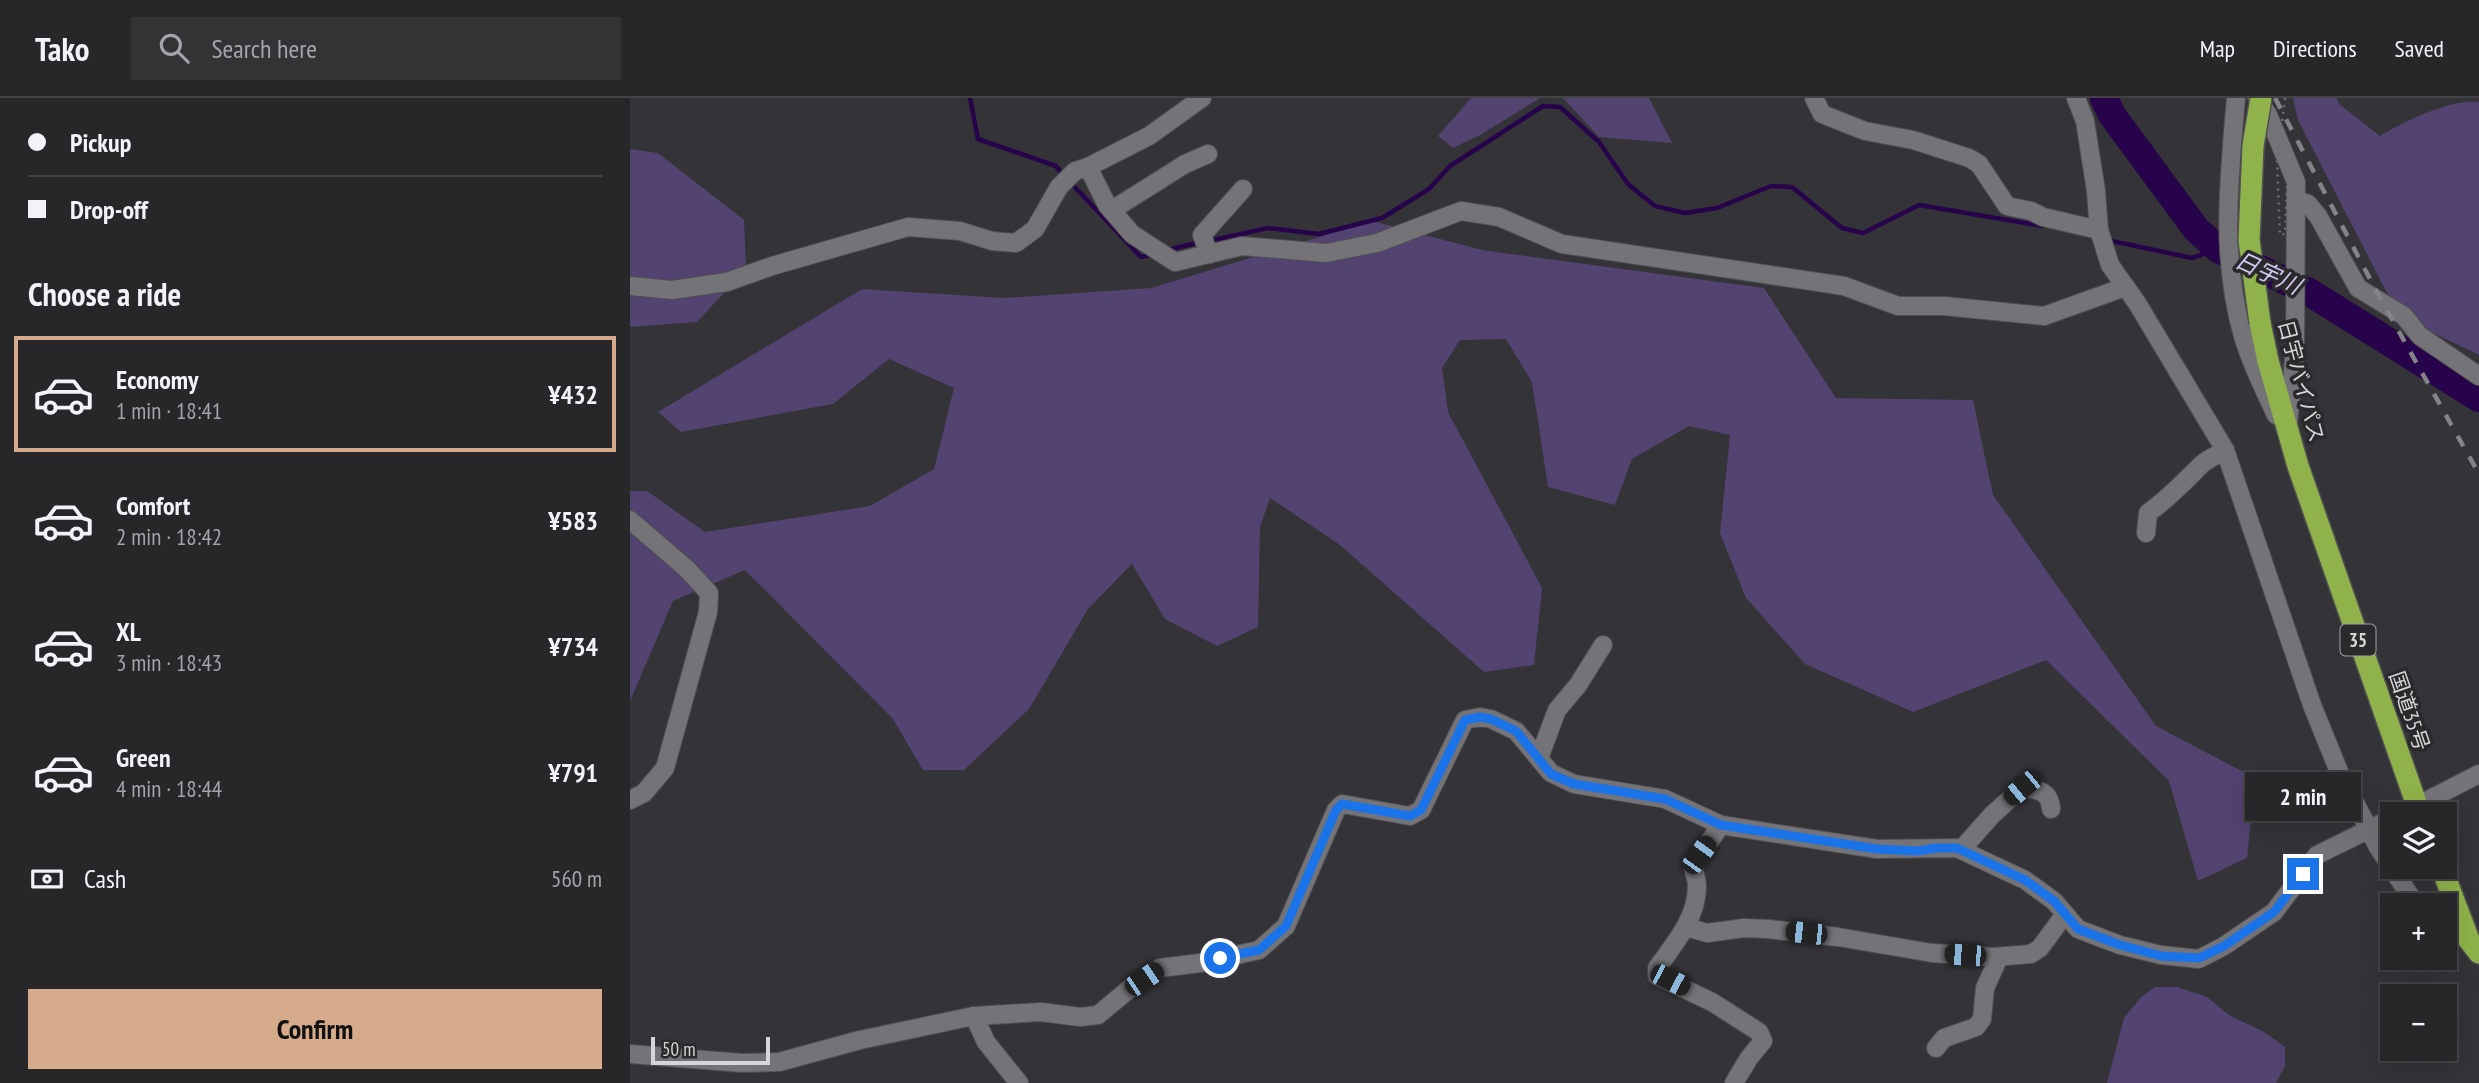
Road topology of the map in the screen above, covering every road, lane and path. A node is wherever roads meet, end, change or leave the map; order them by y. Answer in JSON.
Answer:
{"nodes":[{"id":1,"x":1202,"y":98,"type":"edge"},
{"id":2,"x":1814,"y":98,"type":"edge"},
{"id":3,"x":2236,"y":98,"type":"edge"},
{"id":4,"x":2259,"y":98,"type":"edge"},
{"id":5,"x":2285,"y":98,"type":"edge"},
{"id":6,"x":2083,"y":102,"type":"edge"},
{"id":7,"x":1208,"y":154,"type":"dead end"},
{"id":8,"x":1082,"y":169,"type":"junction"},
{"id":9,"x":1243,"y":190,"type":"dead end"},
{"id":10,"x":2292,"y":192,"type":"junction"},
{"id":11,"x":1112,"y":210,"type":"junction"},
{"id":12,"x":2100,"y":236,"type":"junction"},
{"id":13,"x":1206,"y":247,"type":"junction"},
{"id":14,"x":630,"y":286,"type":"edge"},
{"id":15,"x":2125,"y":287,"type":"junction"},
{"id":16,"x":2479,"y":376,"type":"edge"},
{"id":17,"x":2288,"y":429,"type":"junction"},
{"id":18,"x":2225,"y":450,"type":"junction"},
{"id":19,"x":2298,"y":467,"type":"junction"},
{"id":20,"x":630,"y":520,"type":"edge"},
{"id":21,"x":2146,"y":533,"type":"dead end"},
{"id":22,"x":1603,"y":645,"type":"dead end"},
{"id":23,"x":1539,"y":758,"type":"junction"},
{"id":24,"x":2479,"y":774,"type":"edge"},
{"id":25,"x":630,"y":800,"type":"edge"},
{"id":26,"x":2409,"y":802,"type":"edge"},
{"id":27,"x":2428,"y":802,"type":"edge"},
{"id":28,"x":2051,"y":809,"type":"dead end"},
{"id":29,"x":2380,"y":824,"type":"edge"},
{"id":30,"x":1721,"y":825,"type":"junction"},
{"id":31,"x":2369,"y":829,"type":"junction"},
{"id":32,"x":1961,"y":850,"type":"junction"},
{"id":33,"x":2446,"y":879,"type":"edge"},
{"id":34,"x":2408,"y":893,"type":"edge"},
{"id":35,"x":2065,"y":914,"type":"junction"},
{"id":36,"x":1686,"y":928,"type":"junction"},
{"id":37,"x":2457,"y":938,"type":"edge"},
{"id":38,"x":2474,"y":947,"type":"edge"},
{"id":39,"x":1999,"y":957,"type":"junction"},
{"id":40,"x":974,"y":1016,"type":"junction"},
{"id":41,"x":1936,"y":1048,"type":"dead end"},
{"id":42,"x":630,"y":1054,"type":"edge"},
{"id":43,"x":1019,"y":1083,"type":"edge"},
{"id":44,"x":1734,"y":1083,"type":"edge"}],
"edges":[{"from":1,"to":8,"type":"street"},
{"from":2,"to":12,"type":"street"},
{"from":3,"to":19,"type":"street"},
{"from":4,"to":10,"type":"street"},
{"from":4,"to":17,"type":"highway","name":"日宇バイパス","number":"35","bridge":true},
{"from":5,"to":10,"type":"path","bridge":true},
{"from":6,"to":12,"type":"street"},
{"from":7,"to":11,"type":"street"},
{"from":8,"to":11,"type":"street"},
{"from":8,"to":14,"type":"street"},
{"from":9,"to":13,"type":"street"},
{"from":10,"to":16,"type":"street"},
{"from":10,"to":17,"type":"street"},
{"from":11,"to":13,"type":"street"},
{"from":12,"to":15,"type":"street"},
{"from":13,"to":15,"type":"street"},
{"from":15,"to":18,"type":"street"},
{"from":17,"to":19,"type":"highway","name":"日宇バイパス","number":"35"},
{"from":18,"to":21,"type":"street"},
{"from":18,"to":31,"type":"street"},
{"from":19,"to":26,"type":"highway","name":"国道35号","number":"35"},
{"from":20,"to":25,"type":"street"},
{"from":22,"to":23,"type":"street"},
{"from":23,"to":30,"type":"street"},
{"from":23,"to":40,"type":"street"},
{"from":24,"to":27,"type":"street"},
{"from":28,"to":32,"type":"street"},
{"from":29,"to":31,"type":"street"},
{"from":30,"to":32,"type":"street"},
{"from":30,"to":36,"type":"street"},
{"from":31,"to":34,"type":"street"},
{"from":31,"to":35,"type":"street"},
{"from":32,"to":35,"type":"street"},
{"from":33,"to":38,"type":"highway"},
{"from":35,"to":39,"type":"street"},
{"from":36,"to":39,"type":"street"},
{"from":36,"to":44,"type":"street"},
{"from":37,"to":38,"type":"street"},
{"from":39,"to":41,"type":"street"},
{"from":40,"to":42,"type":"street"},
{"from":40,"to":43,"type":"street"}]}
